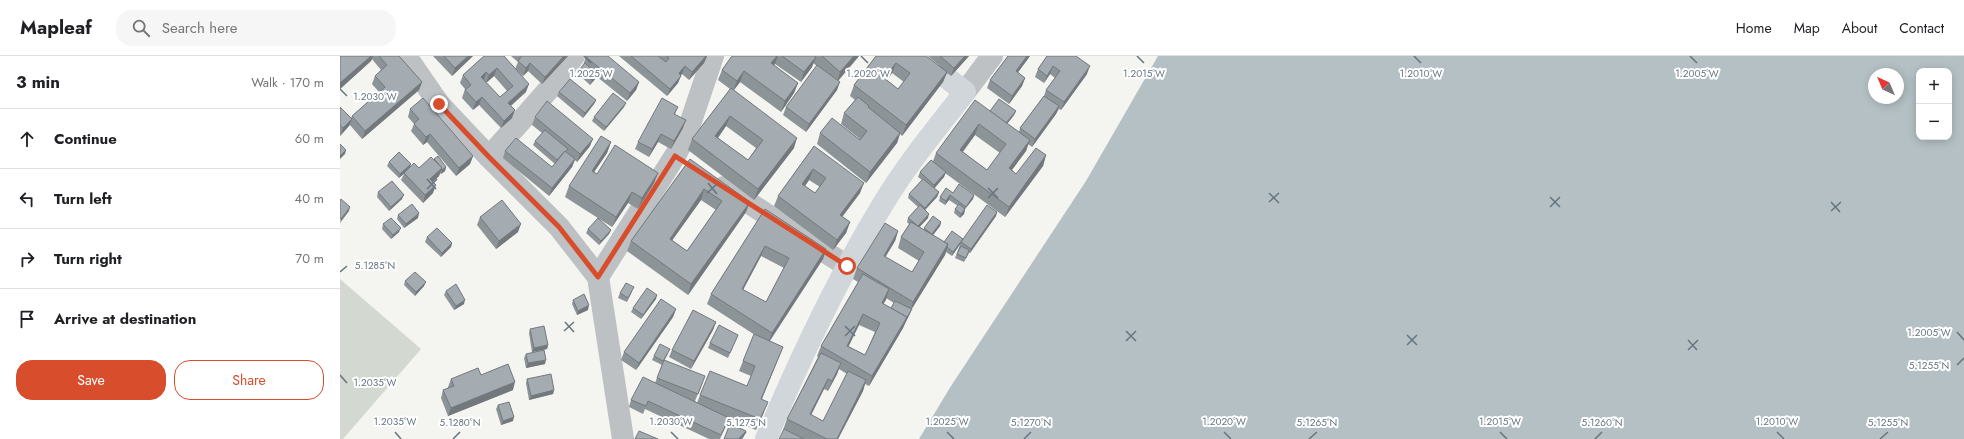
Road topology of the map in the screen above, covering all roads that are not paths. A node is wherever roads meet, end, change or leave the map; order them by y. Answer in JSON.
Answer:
{"nodes":[{"id":1,"x":406,"y":56,"type":"edge"},
{"id":2,"x":574,"y":56,"type":"edge"},
{"id":3,"x":713,"y":56,"type":"edge"},
{"id":4,"x":919,"y":56,"type":"edge"},
{"id":5,"x":992,"y":56,"type":"edge"},
{"id":6,"x":965,"y":92,"type":"junction"},
{"id":7,"x":489,"y":157,"type":"junction"},
{"id":8,"x":708,"y":178,"type":"edge"},
{"id":9,"x":847,"y":266,"type":"junction"},
{"id":10,"x":598,"y":277,"type":"junction"},
{"id":11,"x":623,"y":439,"type":"edge"},
{"id":12,"x":766,"y":439,"type":"edge"}],
"edges":[{"from":1,"to":7,"type":"street"},
{"from":2,"to":7,"type":"street"},
{"from":3,"to":10,"type":"street"},
{"from":4,"to":6,"type":"street"},
{"from":5,"to":6,"type":"street"},
{"from":6,"to":9,"type":"street"},
{"from":7,"to":10,"type":"street"},
{"from":8,"to":9,"type":"street"},
{"from":9,"to":12,"type":"street"},
{"from":10,"to":11,"type":"street"}]}
